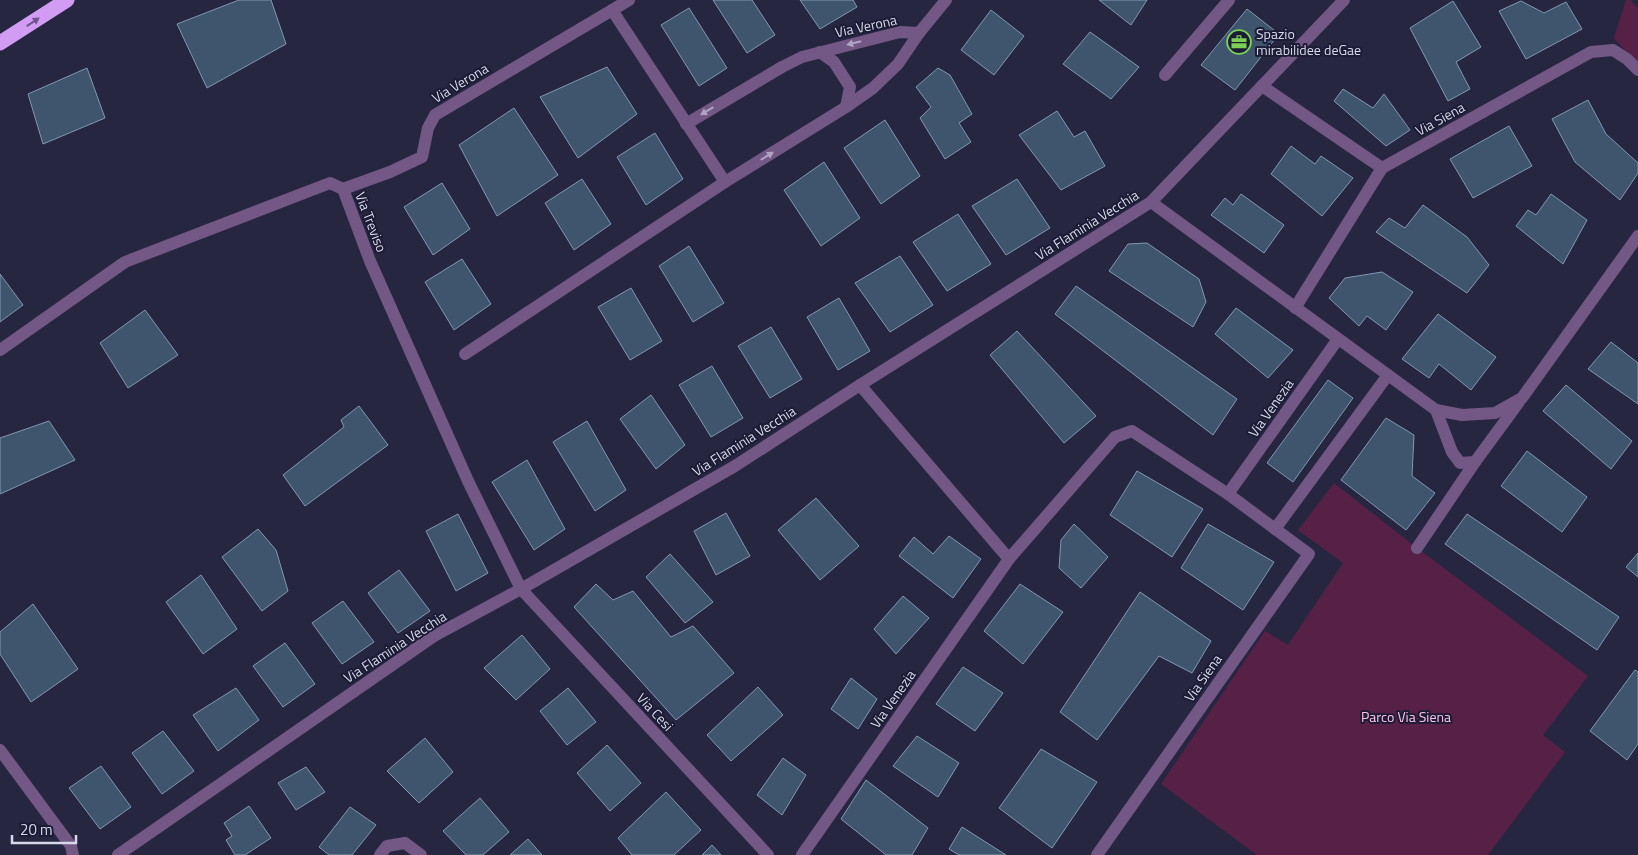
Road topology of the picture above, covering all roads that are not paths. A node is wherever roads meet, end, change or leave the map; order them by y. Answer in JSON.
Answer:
{"nodes":[{"id":1,"x":67,"y":0,"type":"edge"},
{"id":2,"x":629,"y":0,"type":"edge"},
{"id":3,"x":946,"y":0,"type":"edge"},
{"id":4,"x":1229,"y":0,"type":"edge"},
{"id":5,"x":1344,"y":0,"type":"edge"},
{"id":6,"x":612,"y":10,"type":"junction"},
{"id":7,"x":919,"y":33,"type":"junction"},
{"id":8,"x":0,"y":43,"type":"edge"},
{"id":9,"x":820,"y":52,"type":"junction"},
{"id":10,"x":1638,"y":70,"type":"edge"},
{"id":11,"x":1165,"y":75,"type":"dead end"},
{"id":12,"x":1262,"y":86,"type":"junction"},
{"id":13,"x":846,"y":107,"type":"junction"},
{"id":14,"x":686,"y":124,"type":"junction"},
{"id":15,"x":1382,"y":168,"type":"junction"},
{"id":16,"x":726,"y":182,"type":"junction"},
{"id":17,"x":343,"y":189,"type":"junction"},
{"id":18,"x":1151,"y":202,"type":"junction"},
{"id":19,"x":1638,"y":236,"type":"edge"},
{"id":20,"x":1295,"y":308,"type":"junction"},
{"id":21,"x":1338,"y":339,"type":"junction"},
{"id":22,"x":0,"y":350,"type":"edge"},
{"id":23,"x":464,"y":354,"type":"dead end"},
{"id":24,"x":1388,"y":376,"type":"junction"},
{"id":25,"x":860,"y":385,"type":"junction"},
{"id":26,"x":1522,"y":398,"type":"junction"},
{"id":27,"x":1436,"y":410,"type":"junction"},
{"id":28,"x":1475,"y":462,"type":"junction"},
{"id":29,"x":1228,"y":494,"type":"junction"},
{"id":30,"x":1253,"y":512,"type":"joint"},
{"id":31,"x":1275,"y":529,"type":"junction"},
{"id":32,"x":1417,"y":548,"type":"dead end"},
{"id":33,"x":1009,"y":559,"type":"junction"},
{"id":34,"x":521,"y":589,"type":"junction"},
{"id":35,"x":0,"y":750,"type":"edge"},
{"id":36,"x":73,"y":855,"type":"edge"},
{"id":37,"x":118,"y":855,"type":"edge"},
{"id":38,"x":380,"y":855,"type":"edge"},
{"id":39,"x":421,"y":855,"type":"edge"},
{"id":40,"x":768,"y":855,"type":"edge"},
{"id":41,"x":802,"y":855,"type":"edge"},
{"id":42,"x":1097,"y":855,"type":"edge"}],
"edges":[{"from":8,"to":1,"type":"highway","one_way":true},
{"from":2,"to":6,"type":"street","name":"Via Verona"},
{"from":3,"to":7,"type":"street","name":"Via Verona"},
{"from":4,"to":11,"type":"street"},
{"from":5,"to":12,"type":"street","name":"Via Flaminia Vecchia"},
{"from":6,"to":14,"type":"street"},
{"from":6,"to":17,"type":"street","name":"Via Verona"},
{"from":7,"to":9,"type":"street","name":"Via Verona","one_way":true},
{"from":7,"to":13,"type":"street","name":"Via Verona"},
{"from":9,"to":13,"type":"street","name":"Via Verona"},
{"from":9,"to":14,"type":"street","name":"Via Verona","one_way":true},
{"from":10,"to":15,"type":"street","name":"Via Siena"},
{"from":12,"to":15,"type":"street"},
{"from":12,"to":18,"type":"street","name":"Via Flaminia Vecchia"},
{"from":16,"to":13,"type":"street","name":"Via Verona","one_way":true},
{"from":14,"to":16,"type":"street"},
{"from":15,"to":20,"type":"street"},
{"from":16,"to":23,"type":"street","name":"Via Verona"},
{"from":17,"to":22,"type":"street","name":"Via Treviso"},
{"from":17,"to":34,"type":"street","name":"Via Treviso"},
{"from":18,"to":20,"type":"street"},
{"from":18,"to":25,"type":"street","name":"Via Flaminia Vecchia"},
{"from":19,"to":26,"type":"street"},
{"from":20,"to":21,"type":"street"},
{"from":21,"to":24,"type":"street"},
{"from":21,"to":29,"type":"street","name":"Via Venezia"},
{"from":24,"to":27,"type":"street"},
{"from":24,"to":31,"type":"street"},
{"from":25,"to":33,"type":"street"},
{"from":25,"to":34,"type":"street","name":"Via Flaminia Vecchia"},
{"from":26,"to":27,"type":"street"},
{"from":26,"to":28,"type":"street"},
{"from":27,"to":28,"type":"street"},
{"from":28,"to":32,"type":"street"},
{"from":29,"to":30,"type":"street","name":"Via Venezia"},
{"from":29,"to":33,"type":"street","name":"Via Venezia"},
{"from":30,"to":31,"type":"street","name":"Via Siena"},
{"from":31,"to":42,"type":"street","name":"Via Siena"},
{"from":33,"to":41,"type":"street","name":"Via Venezia"},
{"from":34,"to":37,"type":"street","name":"Via Flaminia Vecchia"},
{"from":34,"to":40,"type":"street","name":"Via Cesi"},
{"from":35,"to":36,"type":"street"},
{"from":38,"to":39,"type":"street"}]}
